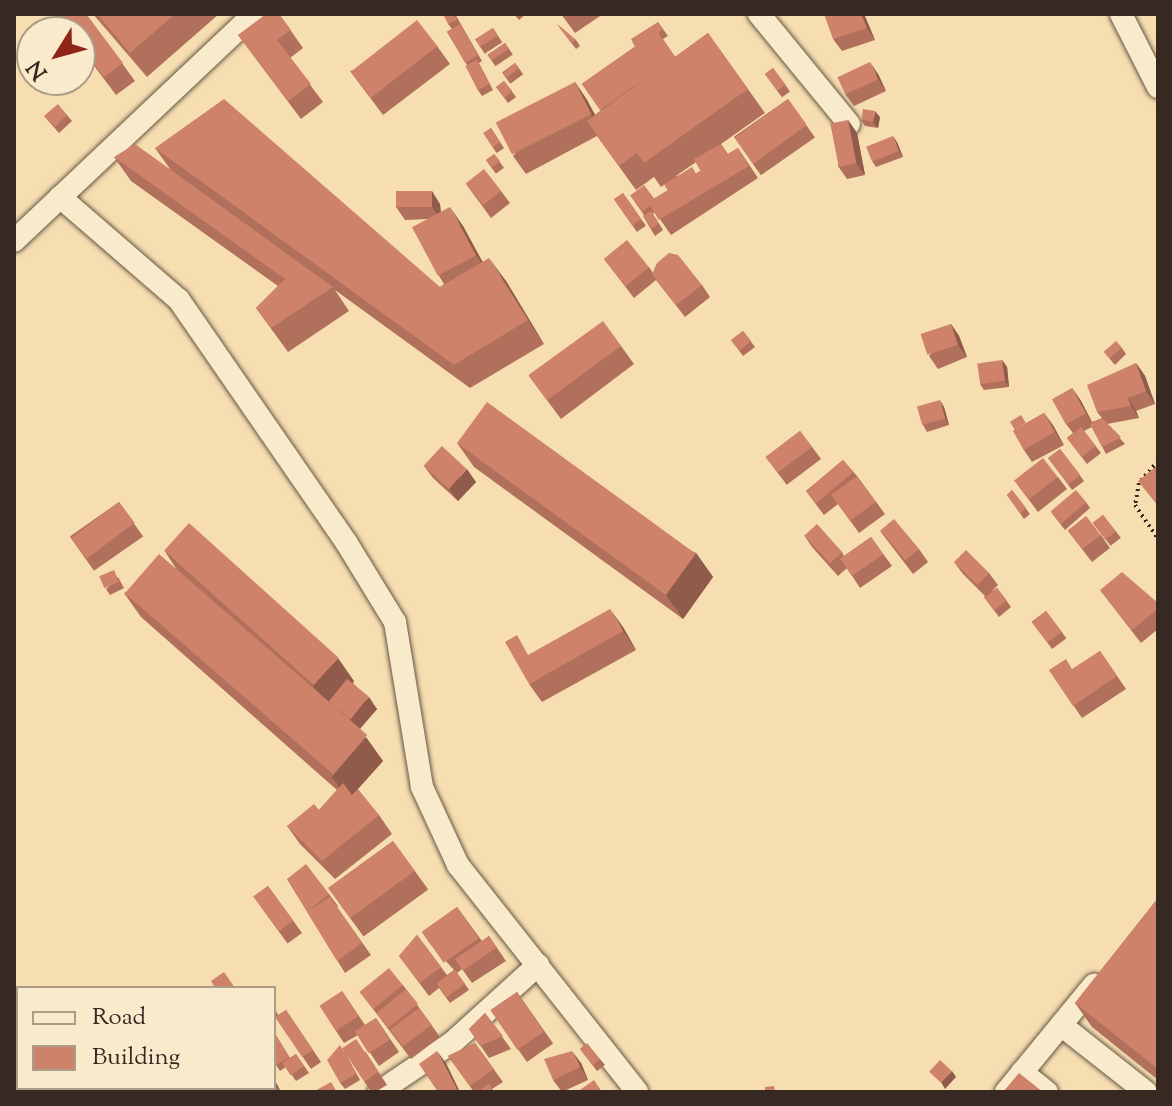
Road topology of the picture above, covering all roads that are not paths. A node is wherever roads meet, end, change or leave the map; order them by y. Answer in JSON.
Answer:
{"nodes":[{"id":1,"x":254,"y":14,"type":"edge"},
{"id":2,"x":759,"y":14,"type":"edge"},
{"id":3,"x":1121,"y":14,"type":"edge"},
{"id":4,"x":1158,"y":87,"type":"edge"},
{"id":5,"x":849,"y":124,"type":"edge"},
{"id":6,"x":60,"y":197,"type":"junction"},
{"id":7,"x":14,"y":241,"type":"edge"},
{"id":8,"x":538,"y":965,"type":"junction"},
{"id":9,"x":1110,"y":966,"type":"edge"},
{"id":10,"x":1061,"y":1025,"type":"junction"},
{"id":11,"x":1022,"y":1072,"type":"junction"},
{"id":12,"x":379,"y":1092,"type":"edge"},
{"id":13,"x":637,"y":1092,"type":"edge"},
{"id":14,"x":1006,"y":1092,"type":"edge"},
{"id":15,"x":1047,"y":1092,"type":"edge"},
{"id":16,"x":1146,"y":1092,"type":"edge"}],
"edges":[{"from":1,"to":6,"type":"street"},
{"from":2,"to":5,"type":"street"},
{"from":3,"to":4,"type":"street"},
{"from":6,"to":7,"type":"street"},
{"from":6,"to":8,"type":"street"},
{"from":8,"to":12,"type":"street"},
{"from":8,"to":13,"type":"street"},
{"from":9,"to":10,"type":"street"},
{"from":10,"to":11,"type":"street"},
{"from":10,"to":16,"type":"street"},
{"from":11,"to":14,"type":"street"},
{"from":11,"to":15,"type":"street"}]}
